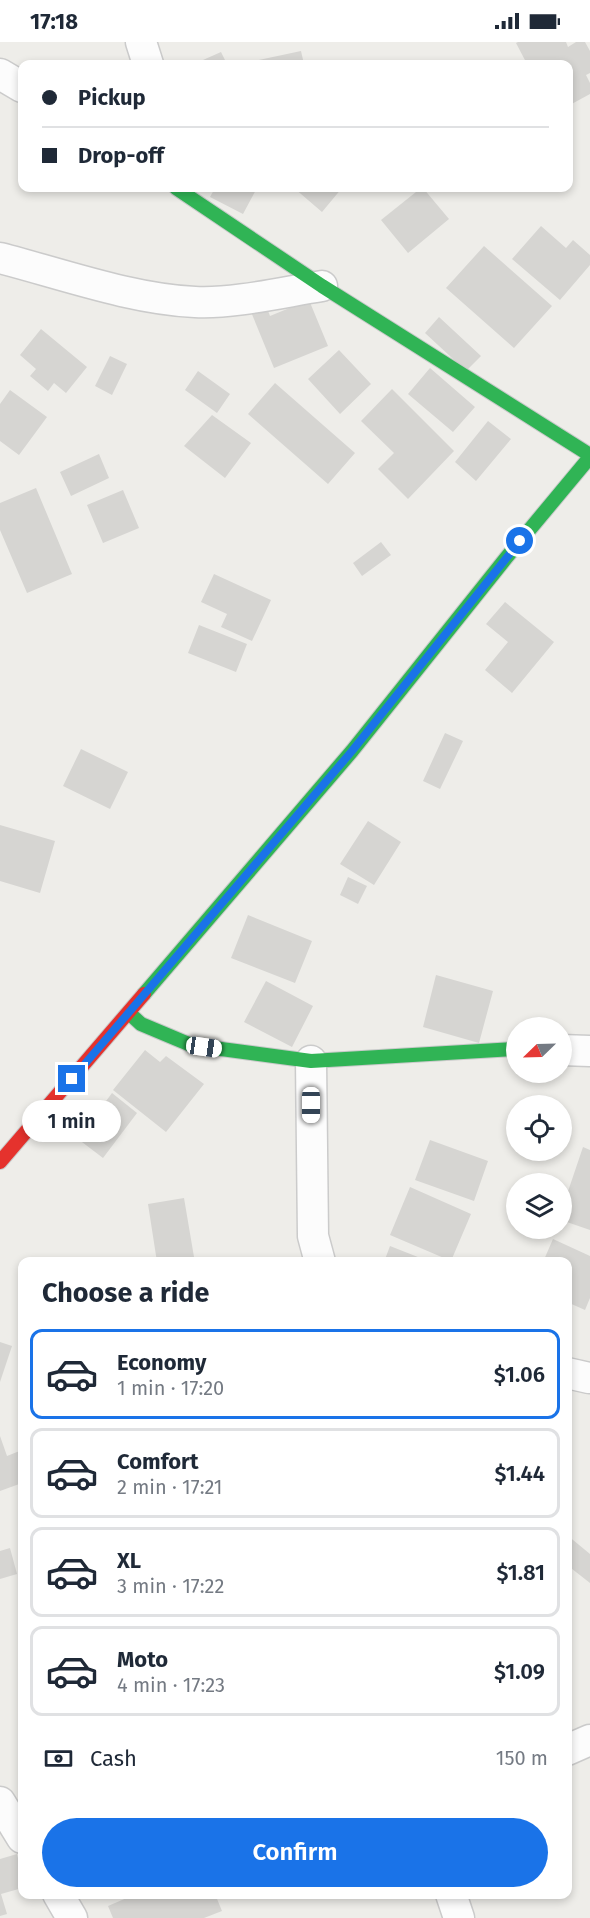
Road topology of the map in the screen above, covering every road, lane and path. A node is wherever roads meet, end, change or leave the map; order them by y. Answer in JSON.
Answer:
{"nodes":[{"id":1,"x":141,"y":42,"type":"edge"},
{"id":2,"x":147,"y":60,"type":"edge"},
{"id":3,"x":0,"y":74,"type":"edge"},
{"id":4,"x":18,"y":85,"type":"edge"},
{"id":5,"x":185,"y":192,"type":"edge"},
{"id":6,"x":0,"y":258,"type":"edge"},
{"id":7,"x":322,"y":286,"type":"junction"},
{"id":8,"x":590,"y":456,"type":"edge"},
{"id":9,"x":129,"y":1013,"type":"junction"},
{"id":10,"x":506,"y":1050,"type":"edge"},
{"id":11,"x":572,"y":1050,"type":"edge"},
{"id":12,"x":590,"y":1051,"type":"edge"},
{"id":13,"x":311,"y":1061,"type":"junction"},
{"id":14,"x":0,"y":1162,"type":"edge"},
{"id":15,"x":317,"y":1257,"type":"edge"},
{"id":16,"x":590,"y":1740,"type":"edge"},
{"id":17,"x":572,"y":1748,"type":"edge"},
{"id":18,"x":0,"y":1802,"type":"edge"},
{"id":19,"x":18,"y":1831,"type":"edge"},
{"id":20,"x":61,"y":1899,"type":"edge"},
{"id":21,"x":453,"y":1899,"type":"edge"},
{"id":22,"x":72,"y":1918,"type":"edge"},
{"id":23,"x":459,"y":1918,"type":"edge"}],
"edges":[{"from":1,"to":2,"type":"street"},
{"from":3,"to":4,"type":"street"},
{"from":5,"to":7,"type":"main road"},
{"from":6,"to":7,"type":"street"},
{"from":7,"to":8,"type":"main road"},
{"from":8,"to":9,"type":"main road"},
{"from":9,"to":13,"type":"main road"},
{"from":9,"to":14,"type":"main road"},
{"from":10,"to":13,"type":"main road"},
{"from":11,"to":12,"type":"street"},
{"from":13,"to":15,"type":"street"},
{"from":16,"to":17,"type":"street"},
{"from":18,"to":19,"type":"street"},
{"from":20,"to":22,"type":"street"},
{"from":21,"to":23,"type":"street"}]}
